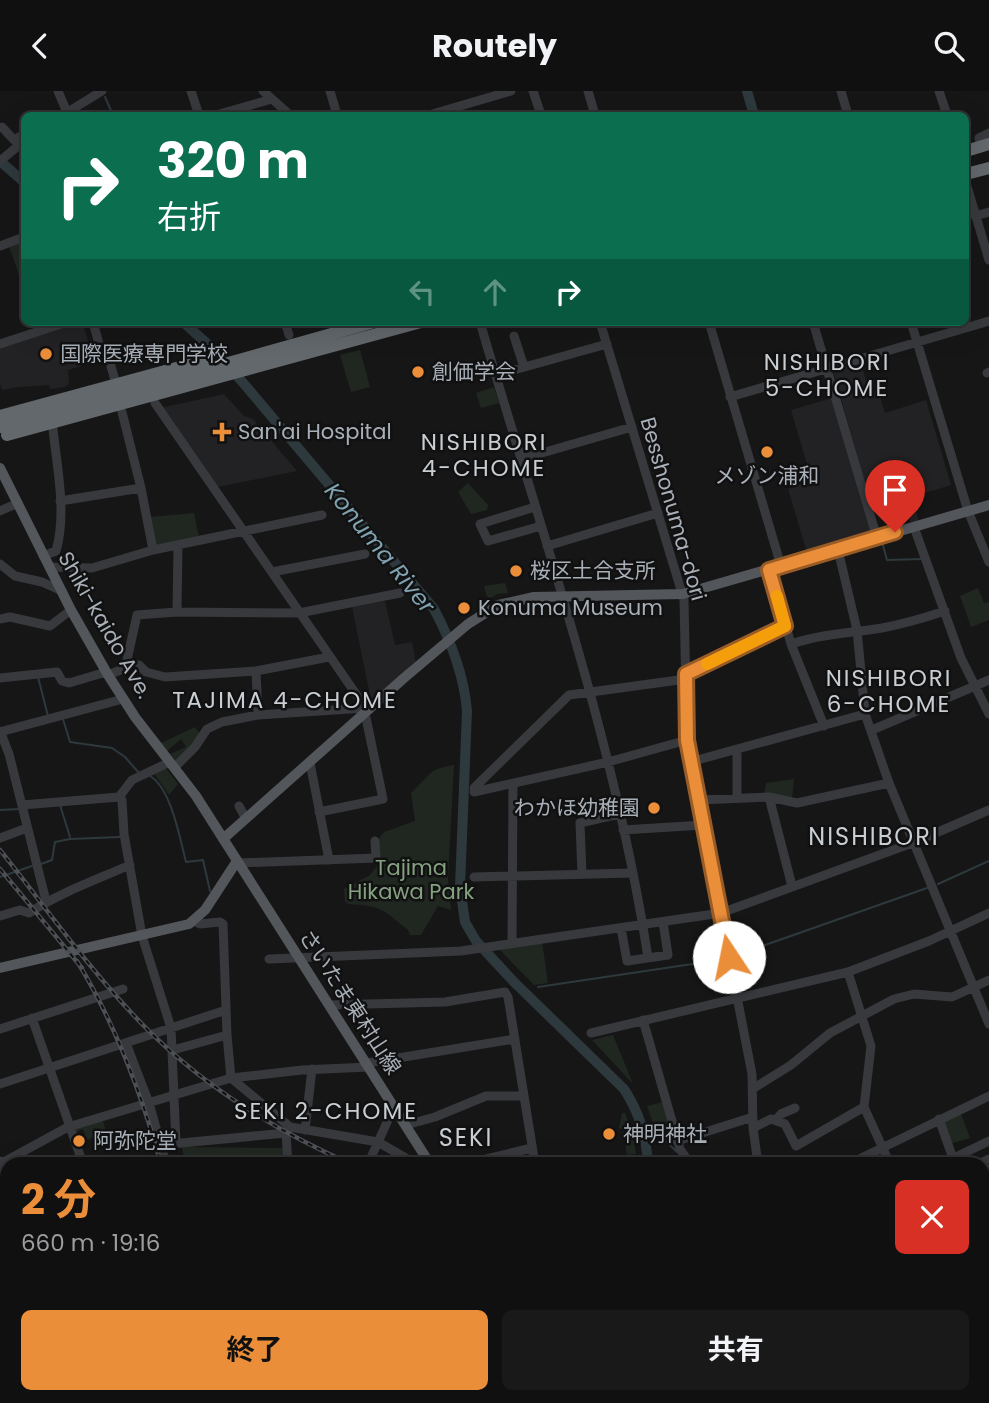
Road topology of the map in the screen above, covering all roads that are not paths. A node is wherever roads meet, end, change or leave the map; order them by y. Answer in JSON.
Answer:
{"nodes":[{"id":1,"x":58,"y":91,"type":"edge"},
{"id":2,"x":191,"y":91,"type":"edge"},
{"id":3,"x":263,"y":91,"type":"edge"},
{"id":4,"x":330,"y":91,"type":"edge"},
{"id":5,"x":511,"y":91,"type":"edge"},
{"id":6,"x":533,"y":91,"type":"edge"},
{"id":7,"x":587,"y":91,"type":"edge"},
{"id":8,"x":841,"y":91,"type":"edge"},
{"id":9,"x":939,"y":91,"type":"edge"},
{"id":10,"x":97,"y":92,"type":"edge"},
{"id":11,"x":272,"y":99,"type":"junction"},
{"id":12,"x":65,"y":112,"type":"edge"},
{"id":13,"x":70,"y":112,"type":"edge"},
{"id":14,"x":198,"y":112,"type":"edge"},
{"id":15,"x":226,"y":112,"type":"edge"},
{"id":16,"x":287,"y":112,"type":"edge"},
{"id":17,"x":336,"y":112,"type":"edge"},
{"id":18,"x":439,"y":112,"type":"edge"},
{"id":19,"x":540,"y":112,"type":"edge"},
{"id":20,"x":594,"y":112,"type":"edge"},
{"id":21,"x":847,"y":112,"type":"edge"},
{"id":22,"x":946,"y":112,"type":"edge"},
{"id":23,"x":2,"y":127,"type":"dead end"},
{"id":24,"x":989,"y":134,"type":"edge"},
{"id":25,"x":21,"y":136,"type":"edge"},
{"id":26,"x":21,"y":144,"type":"edge"},
{"id":27,"x":986,"y":147,"type":"edge"},
{"id":28,"x":969,"y":156,"type":"edge"},
{"id":29,"x":989,"y":160,"type":"edge"},
{"id":30,"x":0,"y":161,"type":"edge"},
{"id":31,"x":969,"y":166,"type":"edge"},
{"id":32,"x":989,"y":168,"type":"edge"},
{"id":33,"x":969,"y":173,"type":"edge"},
{"id":34,"x":969,"y":194,"type":"edge"},
{"id":35,"x":989,"y":212,"type":"edge"},
{"id":36,"x":975,"y":215,"type":"junction"},
{"id":37,"x":21,"y":238,"type":"edge"},
{"id":38,"x":0,"y":246,"type":"edge"},
{"id":39,"x":989,"y":260,"type":"edge"},
{"id":40,"x":989,"y":321,"type":"edge"},
{"id":41,"x":55,"y":326,"type":"edge"},
{"id":42,"x":94,"y":326,"type":"edge"},
{"id":43,"x":286,"y":326,"type":"edge"},
{"id":44,"x":344,"y":326,"type":"edge"},
{"id":45,"x":360,"y":326,"type":"edge"},
{"id":46,"x":389,"y":326,"type":"edge"},
{"id":47,"x":407,"y":326,"type":"edge"},
{"id":48,"x":481,"y":326,"type":"edge"},
{"id":49,"x":601,"y":326,"type":"edge"},
{"id":50,"x":710,"y":326,"type":"edge"},
{"id":51,"x":814,"y":326,"type":"edge"},
{"id":52,"x":912,"y":326,"type":"edge"},
{"id":53,"x":289,"y":335,"type":"dead end"},
{"id":54,"x":514,"y":336,"type":"dead end"},
{"id":55,"x":917,"y":341,"type":"junction"},
{"id":56,"x":0,"y":344,"type":"edge"},
{"id":57,"x":607,"y":344,"type":"junction"},
{"id":58,"x":212,"y":362,"type":"junction"},
{"id":59,"x":524,"y":367,"type":"junction"},
{"id":60,"x":827,"y":369,"type":"junction"},
{"id":61,"x":496,"y":375,"type":"junction"},
{"id":62,"x":226,"y":379,"type":"junction"},
{"id":63,"x":116,"y":384,"type":"junction"},
{"id":64,"x":730,"y":397,"type":"junction"},
{"id":65,"x":155,"y":403,"type":"junction"},
{"id":66,"x":122,"y":412,"type":"junction"},
{"id":67,"x":2,"y":425,"type":"edge"},
{"id":68,"x":632,"y":427,"type":"junction"},
{"id":69,"x":53,"y":429,"type":"junction"},
{"id":70,"x":521,"y":459,"type":"junction"},
{"id":71,"x":0,"y":468,"type":"edge"},
{"id":72,"x":141,"y":488,"type":"junction"},
{"id":73,"x":60,"y":501,"type":"junction"},
{"id":74,"x":18,"y":503,"type":"junction"},
{"id":75,"x":989,"y":505,"type":"edge"},
{"id":76,"x":535,"y":507,"type":"junction"},
{"id":77,"x":0,"y":511,"type":"edge"},
{"id":78,"x":968,"y":511,"type":"junction"},
{"id":79,"x":658,"y":513,"type":"junction"},
{"id":80,"x":322,"y":515,"type":"dead end"},
{"id":81,"x":541,"y":526,"type":"junction"},
{"id":82,"x":914,"y":527,"type":"junction"},
{"id":83,"x":243,"y":530,"type":"junction"},
{"id":84,"x":877,"y":538,"type":"junction"},
{"id":85,"x":178,"y":545,"type":"junction"},
{"id":86,"x":547,"y":546,"type":"junction"},
{"id":87,"x":153,"y":550,"type":"junction"},
{"id":88,"x":838,"y":550,"type":"junction"},
{"id":89,"x":365,"y":554,"type":"dead end"},
{"id":90,"x":43,"y":556,"type":"junction"},
{"id":91,"x":989,"y":562,"type":"edge"},
{"id":92,"x":0,"y":564,"type":"edge"},
{"id":93,"x":781,"y":566,"type":"junction"},
{"id":94,"x":49,"y":567,"type":"junction"},
{"id":95,"x":769,"y":570,"type":"junction"},
{"id":96,"x":272,"y":572,"type":"junction"},
{"id":97,"x":62,"y":591,"type":"junction"},
{"id":98,"x":400,"y":593,"type":"dead end"},
{"id":99,"x":683,"y":594,"type":"junction"},
{"id":100,"x":562,"y":596,"type":"junction"},
{"id":101,"x":71,"y":610,"type":"junction"},
{"id":102,"x":177,"y":612,"type":"junction"},
{"id":103,"x":942,"y":612,"type":"junction"},
{"id":104,"x":299,"y":613,"type":"junction"},
{"id":105,"x":0,"y":619,"type":"edge"},
{"id":106,"x":785,"y":626,"type":"junction"},
{"id":107,"x":857,"y":630,"type":"junction"},
{"id":108,"x":791,"y":644,"type":"junction"},
{"id":109,"x":329,"y":657,"type":"junction"},
{"id":110,"x":130,"y":664,"type":"junction"},
{"id":111,"x":256,"y":671,"type":"junction"},
{"id":112,"x":107,"y":673,"type":"junction"},
{"id":113,"x":686,"y":677,"type":"junction"},
{"id":114,"x":0,"y":678,"type":"edge"},
{"id":115,"x":989,"y":680,"type":"edge"},
{"id":116,"x":973,"y":686,"type":"junction"},
{"id":117,"x":589,"y":692,"type":"junction"},
{"id":118,"x":123,"y":699,"type":"junction"},
{"id":119,"x":366,"y":710,"type":"junction"},
{"id":120,"x":864,"y":714,"type":"junction"},
{"id":121,"x":989,"y":714,"type":"edge"},
{"id":122,"x":258,"y":715,"type":"junction"},
{"id":123,"x":824,"y":726,"type":"junction"},
{"id":124,"x":872,"y":730,"type":"junction"},
{"id":125,"x":0,"y":732,"type":"edge"},
{"id":126,"x":687,"y":740,"type":"junction"},
{"id":127,"x":737,"y":749,"type":"junction"},
{"id":128,"x":608,"y":762,"type":"junction"},
{"id":129,"x":690,"y":762,"type":"junction"},
{"id":130,"x":310,"y":763,"type":"junction"},
{"id":131,"x":172,"y":765,"type":"junction"},
{"id":132,"x":890,"y":783,"type":"junction"},
{"id":133,"x":513,"y":785,"type":"junction"},
{"id":134,"x":119,"y":797,"type":"junction"},
{"id":135,"x":769,"y":797,"type":"junction"},
{"id":136,"x":737,"y":798,"type":"junction"},
{"id":137,"x":699,"y":800,"type":"junction"},
{"id":138,"x":22,"y":805,"type":"junction"},
{"id":139,"x":239,"y":806,"type":"dead end"},
{"id":140,"x":989,"y":810,"type":"edge"},
{"id":141,"x":319,"y":812,"type":"junction"},
{"id":142,"x":619,"y":814,"type":"junction"},
{"id":143,"x":246,"y":819,"type":"junction"},
{"id":144,"x":703,"y":825,"type":"junction"},
{"id":145,"x":27,"y":828,"type":"junction"},
{"id":146,"x":622,"y":830,"type":"junction"},
{"id":147,"x":0,"y":838,"type":"edge"},
{"id":148,"x":223,"y":839,"type":"junction"},
{"id":149,"x":375,"y":841,"type":"dead end"},
{"id":150,"x":915,"y":842,"type":"junction"},
{"id":151,"x":329,"y":860,"type":"junction"},
{"id":152,"x":237,"y":862,"type":"junction"},
{"id":153,"x":130,"y":865,"type":"junction"},
{"id":154,"x":632,"y":873,"type":"junction"},
{"id":155,"x":582,"y":874,"type":"junction"},
{"id":156,"x":513,"y":876,"type":"junction"},
{"id":157,"x":474,"y":877,"type":"dead end"},
{"id":158,"x":792,"y":886,"type":"junction"},
{"id":159,"x":46,"y":901,"type":"junction"},
{"id":160,"x":721,"y":912,"type":"junction"},
{"id":161,"x":989,"y":913,"type":"edge"},
{"id":162,"x":0,"y":916,"type":"edge"},
{"id":163,"x":194,"y":921,"type":"junction"},
{"id":164,"x":663,"y":922,"type":"junction"},
{"id":165,"x":643,"y":925,"type":"junction"},
{"id":166,"x":621,"y":928,"type":"junction"},
{"id":167,"x":950,"y":930,"type":"junction"},
{"id":168,"x":142,"y":936,"type":"junction"},
{"id":169,"x":512,"y":943,"type":"junction"},
{"id":170,"x":299,"y":958,"type":"junction"},
{"id":171,"x":648,"y":958,"type":"junction"},
{"id":172,"x":269,"y":959,"type":"dead end"},
{"id":173,"x":0,"y":968,"type":"edge"},
{"id":174,"x":848,"y":972,"type":"junction"},
{"id":175,"x":989,"y":980,"type":"edge"},
{"id":176,"x":975,"y":987,"type":"junction"},
{"id":177,"x":124,"y":989,"type":"dead end"},
{"id":178,"x":738,"y":997,"type":"junction"},
{"id":179,"x":329,"y":1005,"type":"junction"},
{"id":180,"x":226,"y":1010,"type":"junction"},
{"id":181,"x":863,"y":1016,"type":"junction"},
{"id":182,"x":32,"y":1019,"type":"junction"},
{"id":183,"x":643,"y":1020,"type":"junction"},
{"id":184,"x":989,"y":1024,"type":"edge"},
{"id":185,"x":171,"y":1028,"type":"junction"},
{"id":186,"x":0,"y":1029,"type":"edge"},
{"id":187,"x":591,"y":1033,"type":"dead end"},
{"id":188,"x":227,"y":1035,"type":"junction"},
{"id":189,"x":515,"y":1039,"type":"junction"},
{"id":190,"x":125,"y":1043,"type":"junction"},
{"id":191,"x":173,"y":1049,"type":"junction"},
{"id":192,"x":368,"y":1065,"type":"junction"},
{"id":193,"x":49,"y":1068,"type":"junction"},
{"id":194,"x":312,"y":1069,"type":"junction"},
{"id":195,"x":231,"y":1079,"type":"junction"},
{"id":196,"x":0,"y":1084,"type":"edge"},
{"id":197,"x":754,"y":1089,"type":"junction"},
{"id":198,"x":174,"y":1096,"type":"junction"},
{"id":199,"x":523,"y":1096,"type":"junction"},
{"id":200,"x":989,"y":1096,"type":"edge"},
{"id":201,"x":149,"y":1103,"type":"junction"},
{"id":202,"x":394,"y":1107,"type":"junction"},
{"id":203,"x":864,"y":1107,"type":"junction"},
{"id":204,"x":795,"y":1108,"type":"dead end"},
{"id":205,"x":939,"y":1119,"type":"junction"},
{"id":206,"x":776,"y":1120,"type":"junction"},
{"id":207,"x":753,"y":1122,"type":"junction"},
{"id":208,"x":406,"y":1125,"type":"junction"},
{"id":209,"x":68,"y":1127,"type":"junction"},
{"id":210,"x":288,"y":1130,"type":"junction"},
{"id":211,"x":305,"y":1130,"type":"junction"},
{"id":212,"x":677,"y":1141,"type":"junction"},
{"id":213,"x":989,"y":1141,"type":"edge"},
{"id":214,"x":378,"y":1142,"type":"junction"},
{"id":215,"x":176,"y":1143,"type":"junction"},
{"id":216,"x":161,"y":1145,"type":"junction"},
{"id":217,"x":532,"y":1148,"type":"junction"},
{"id":218,"x":883,"y":1148,"type":"junction"},
{"id":219,"x":11,"y":1157,"type":"edge"},
{"id":220,"x":80,"y":1157,"type":"edge"},
{"id":221,"x":164,"y":1157,"type":"edge"},
{"id":222,"x":288,"y":1157,"type":"edge"},
{"id":223,"x":371,"y":1157,"type":"edge"},
{"id":224,"x":404,"y":1157,"type":"edge"},
{"id":225,"x":426,"y":1157,"type":"edge"},
{"id":226,"x":494,"y":1157,"type":"edge"},
{"id":227,"x":534,"y":1157,"type":"edge"},
{"id":228,"x":685,"y":1157,"type":"edge"},
{"id":229,"x":757,"y":1157,"type":"edge"},
{"id":230,"x":864,"y":1157,"type":"edge"},
{"id":231,"x":887,"y":1157,"type":"edge"},
{"id":232,"x":953,"y":1157,"type":"edge"},
{"id":233,"x":961,"y":1157,"type":"edge"}],
"edges":[{"from":1,"to":12,"type":"street"},
{"from":2,"to":14,"type":"street"},
{"from":3,"to":11,"type":"street"},
{"from":4,"to":17,"type":"street"},
{"from":5,"to":18,"type":"street"},
{"from":6,"to":19,"type":"street"},
{"from":7,"to":20,"type":"street"},
{"from":8,"to":21,"type":"street"},
{"from":9,"to":22,"type":"street"},
{"from":10,"to":13,"type":"street"},
{"from":11,"to":15,"type":"street"},
{"from":11,"to":16,"type":"street"},
{"from":23,"to":25,"type":"street"},
{"from":24,"to":27,"type":"street"},
{"from":26,"to":30,"type":"street"},
{"from":27,"to":28,"type":"highway"},
{"from":29,"to":31,"type":"highway"},
{"from":32,"to":33,"type":"highway"},
{"from":34,"to":36,"type":"street"},
{"from":35,"to":36,"type":"street"},
{"from":36,"to":39,"type":"street"},
{"from":37,"to":38,"type":"street"},
{"from":40,"to":55,"type":"street"},
{"from":41,"to":56,"type":"street"},
{"from":42,"to":63,"type":"street"},
{"from":43,"to":53,"type":"street"},
{"from":44,"to":58,"type":"highway"},
{"from":45,"to":67,"type":"highway"},
{"from":46,"to":67,"type":"highway"},
{"from":47,"to":62,"type":"highway"},
{"from":48,"to":61,"type":"street"},
{"from":49,"to":57,"type":"street","name":"Besshonuma-dori"},
{"from":50,"to":64,"type":"street"},
{"from":51,"to":60,"type":"street"},
{"from":52,"to":55,"type":"street"},
{"from":54,"to":59,"type":"street"},
{"from":55,"to":60,"type":"street"},
{"from":55,"to":78,"type":"street"},
{"from":57,"to":59,"type":"street"},
{"from":57,"to":68,"type":"street","name":"Besshonuma-dori"},
{"from":58,"to":63,"type":"highway"},
{"from":58,"to":67,"type":"highway"},
{"from":59,"to":61,"type":"street"},
{"from":60,"to":64,"type":"street"},
{"from":60,"to":84,"type":"street"},
{"from":61,"to":70,"type":"street"},
{"from":62,"to":65,"type":"highway"},
{"from":62,"to":67,"type":"highway"},
{"from":63,"to":67,"type":"highway"},
{"from":64,"to":93,"type":"street"},
{"from":65,"to":66,"type":"highway"},
{"from":65,"to":83,"type":"street"},
{"from":66,"to":69,"type":"highway"},
{"from":66,"to":72,"type":"street"},
{"from":67,"to":69,"type":"highway"},
{"from":68,"to":70,"type":"street"},
{"from":68,"to":79,"type":"street","name":"Besshonuma-dori"},
{"from":69,"to":73,"type":"street"},
{"from":70,"to":76,"type":"street"},
{"from":71,"to":74,"type":"main road","name":"Shiki-kaido Ave."},
{"from":72,"to":73,"type":"street"},
{"from":72,"to":87,"type":"street"},
{"from":73,"to":90,"type":"street"},
{"from":74,"to":77,"type":"street"},
{"from":74,"to":90,"type":"main road","name":"Shiki-kaido Ave."},
{"from":75,"to":78,"type":"main road"},
{"from":76,"to":81,"type":"street"},
{"from":76,"to":81,"type":"street"},
{"from":78,"to":82,"type":"main road"},
{"from":78,"to":91,"type":"street"},
{"from":79,"to":86,"type":"street"},
{"from":79,"to":99,"type":"street","name":"Besshonuma-dori"},
{"from":80,"to":83,"type":"street"},
{"from":81,"to":86,"type":"street"},
{"from":82,"to":84,"type":"main road"},
{"from":82,"to":103,"type":"street"},
{"from":83,"to":85,"type":"street"},
{"from":83,"to":96,"type":"street"},
{"from":84,"to":88,"type":"main road"},
{"from":85,"to":87,"type":"street"},
{"from":85,"to":102,"type":"street"},
{"from":86,"to":100,"type":"street"},
{"from":87,"to":94,"type":"street"},
{"from":88,"to":93,"type":"main road"},
{"from":88,"to":107,"type":"street"},
{"from":89,"to":96,"type":"street"},
{"from":90,"to":94,"type":"main road","name":"Shiki-kaido Ave."},
{"from":92,"to":97,"type":"street"},
{"from":93,"to":95,"type":"main road"},
{"from":94,"to":97,"type":"main road","name":"Shiki-kaido Ave."},
{"from":95,"to":99,"type":"main road"},
{"from":95,"to":106,"type":"street"},
{"from":96,"to":104,"type":"street"},
{"from":97,"to":101,"type":"main road","name":"Shiki-kaido Ave."},
{"from":98,"to":104,"type":"street"},
{"from":99,"to":100,"type":"main road"},
{"from":99,"to":113,"type":"street","name":"Besshonuma-dori"},
{"from":100,"to":117,"type":"street"},
{"from":100,"to":119,"type":"main road"},
{"from":101,"to":105,"type":"street"},
{"from":101,"to":112,"type":"main road","name":"Shiki-kaido Ave."},
{"from":102,"to":104,"type":"street"},
{"from":102,"to":110,"type":"street"},
{"from":103,"to":107,"type":"street"},
{"from":103,"to":116,"type":"street"},
{"from":104,"to":109,"type":"street"},
{"from":106,"to":108,"type":"street"},
{"from":106,"to":113,"type":"street"},
{"from":107,"to":108,"type":"street"},
{"from":107,"to":120,"type":"street"},
{"from":108,"to":123,"type":"street"},
{"from":109,"to":111,"type":"street"},
{"from":109,"to":119,"type":"street"},
{"from":110,"to":111,"type":"street"},
{"from":110,"to":112,"type":"street"},
{"from":111,"to":122,"type":"street"},
{"from":112,"to":114,"type":"street"},
{"from":112,"to":118,"type":"main road","name":"Shiki-kaido Ave."},
{"from":113,"to":117,"type":"street"},
{"from":113,"to":126,"type":"street","name":"Besshonuma-dori"},
{"from":115,"to":116,"type":"street"},
{"from":116,"to":121,"type":"street"},
{"from":116,"to":124,"type":"street"},
{"from":117,"to":128,"type":"street"},
{"from":117,"to":133,"type":"street"},
{"from":118,"to":125,"type":"street"},
{"from":118,"to":131,"type":"main road","name":"Shiki-kaido Ave."},
{"from":119,"to":122,"type":"street"},
{"from":119,"to":130,"type":"main road"},
{"from":119,"to":141,"type":"street"},
{"from":120,"to":123,"type":"street"},
{"from":120,"to":124,"type":"street"},
{"from":122,"to":131,"type":"street"},
{"from":123,"to":127,"type":"street"},
{"from":124,"to":132,"type":"street"},
{"from":125,"to":138,"type":"street"},
{"from":126,"to":128,"type":"street"},
{"from":126,"to":129,"type":"street","name":"Besshonuma-dori"},
{"from":127,"to":129,"type":"street"},
{"from":127,"to":136,"type":"street"},
{"from":128,"to":133,"type":"street"},
{"from":128,"to":142,"type":"street"},
{"from":129,"to":137,"type":"street","name":"Besshonuma-dori"},
{"from":130,"to":141,"type":"street"},
{"from":130,"to":143,"type":"main road"},
{"from":131,"to":134,"type":"street"},
{"from":131,"to":148,"type":"main road","name":"Shiki-kaido Ave."},
{"from":132,"to":135,"type":"street"},
{"from":132,"to":150,"type":"street"},
{"from":133,"to":156,"type":"street"},
{"from":134,"to":138,"type":"street"},
{"from":134,"to":153,"type":"street"},
{"from":135,"to":136,"type":"street"},
{"from":135,"to":158,"type":"street"},
{"from":136,"to":137,"type":"street"},
{"from":137,"to":144,"type":"street","name":"Besshonuma-dori"},
{"from":138,"to":145,"type":"street"},
{"from":139,"to":143,"type":"street"},
{"from":140,"to":150,"type":"street"},
{"from":141,"to":151,"type":"street"},
{"from":142,"to":146,"type":"street"},
{"from":142,"to":155,"type":"street"},
{"from":143,"to":148,"type":"main road"},
{"from":144,"to":146,"type":"street"},
{"from":144,"to":160,"type":"street","name":"Besshonuma-dori"},
{"from":145,"to":147,"type":"street"},
{"from":145,"to":159,"type":"street"},
{"from":146,"to":154,"type":"street"},
{"from":148,"to":152,"type":"main road","name":"Shiki-kaido Ave."},
{"from":149,"to":151,"type":"street"},
{"from":150,"to":158,"type":"street"},
{"from":150,"to":167,"type":"street"},
{"from":151,"to":152,"type":"street"},
{"from":152,"to":163,"type":"main road"},
{"from":152,"to":170,"type":"main road","name":"さいたま東村山線"},
{"from":153,"to":159,"type":"street"},
{"from":153,"to":168,"type":"street"},
{"from":154,"to":155,"type":"street"},
{"from":154,"to":165,"type":"street"},
{"from":155,"to":156,"type":"street"},
{"from":156,"to":157,"type":"street"},
{"from":156,"to":169,"type":"street"},
{"from":158,"to":160,"type":"street"},
{"from":159,"to":162,"type":"street"},
{"from":160,"to":164,"type":"street"},
{"from":160,"to":178,"type":"street","name":"Besshonuma-dori"},
{"from":161,"to":167,"type":"street"},
{"from":163,"to":168,"type":"main road"},
{"from":163,"to":180,"type":"street"},
{"from":164,"to":165,"type":"street"},
{"from":164,"to":171,"type":"street"},
{"from":165,"to":166,"type":"street"},
{"from":165,"to":171,"type":"street"},
{"from":166,"to":169,"type":"street"},
{"from":166,"to":171,"type":"street"},
{"from":167,"to":174,"type":"street"},
{"from":167,"to":176,"type":"street"},
{"from":168,"to":173,"type":"main road"},
{"from":168,"to":185,"type":"street"},
{"from":169,"to":170,"type":"street"},
{"from":170,"to":172,"type":"street"},
{"from":170,"to":179,"type":"main road","name":"さいたま東村山線"},
{"from":174,"to":178,"type":"street"},
{"from":174,"to":181,"type":"street"},
{"from":175,"to":176,"type":"street"},
{"from":176,"to":181,"type":"street"},
{"from":176,"to":184,"type":"street"},
{"from":177,"to":182,"type":"street"},
{"from":178,"to":183,"type":"street"},
{"from":178,"to":197,"type":"street","name":"Besshonuma-dori"},
{"from":179,"to":189,"type":"street"},
{"from":179,"to":192,"type":"main road","name":"さいたま東村山線"},
{"from":180,"to":185,"type":"street"},
{"from":180,"to":188,"type":"street"},
{"from":181,"to":197,"type":"street"},
{"from":181,"to":203,"type":"street"},
{"from":182,"to":186,"type":"street"},
{"from":182,"to":193,"type":"street"},
{"from":183,"to":187,"type":"street"},
{"from":183,"to":212,"type":"street"},
{"from":185,"to":190,"type":"street"},
{"from":185,"to":191,"type":"street"},
{"from":188,"to":191,"type":"street"},
{"from":188,"to":195,"type":"street"},
{"from":189,"to":192,"type":"street"},
{"from":189,"to":199,"type":"street"},
{"from":190,"to":193,"type":"street"},
{"from":190,"to":201,"type":"street"},
{"from":191,"to":198,"type":"street"},
{"from":192,"to":194,"type":"street"},
{"from":192,"to":202,"type":"main road","name":"さいたま東村山線"},
{"from":193,"to":196,"type":"street"},
{"from":193,"to":209,"type":"street"},
{"from":194,"to":195,"type":"street"},
{"from":194,"to":211,"type":"street"},
{"from":195,"to":198,"type":"street"},
{"from":195,"to":210,"type":"street"},
{"from":197,"to":207,"type":"street","name":"Besshonuma-dori"},
{"from":198,"to":201,"type":"street"},
{"from":198,"to":215,"type":"street"},
{"from":199,"to":208,"type":"street"},
{"from":199,"to":217,"type":"street"},
{"from":200,"to":205,"type":"street"},
{"from":201,"to":209,"type":"street"},
{"from":201,"to":216,"type":"street"},
{"from":202,"to":208,"type":"main road","name":"さいたま東村山線"},
{"from":202,"to":214,"type":"street"},
{"from":203,"to":206,"type":"street"},
{"from":203,"to":218,"type":"street"},
{"from":204,"to":206,"type":"street"},
{"from":205,"to":218,"type":"street"},
{"from":205,"to":232,"type":"street"},
{"from":206,"to":207,"type":"street"},
{"from":207,"to":212,"type":"street"},
{"from":207,"to":229,"type":"street","name":"Besshonuma-dori"},
{"from":208,"to":225,"type":"main road","name":"さいたま東村山線"},
{"from":209,"to":219,"type":"street"},
{"from":209,"to":220,"type":"street"},
{"from":210,"to":211,"type":"street"},
{"from":210,"to":215,"type":"street"},
{"from":210,"to":222,"type":"street"},
{"from":211,"to":214,"type":"street"},
{"from":212,"to":228,"type":"street"},
{"from":213,"to":233,"type":"street"},
{"from":214,"to":223,"type":"street"},
{"from":214,"to":224,"type":"street"},
{"from":215,"to":216,"type":"street"},
{"from":216,"to":221,"type":"street"},
{"from":217,"to":226,"type":"street"},
{"from":217,"to":227,"type":"street"},
{"from":218,"to":230,"type":"street"},
{"from":218,"to":231,"type":"street"}]}
